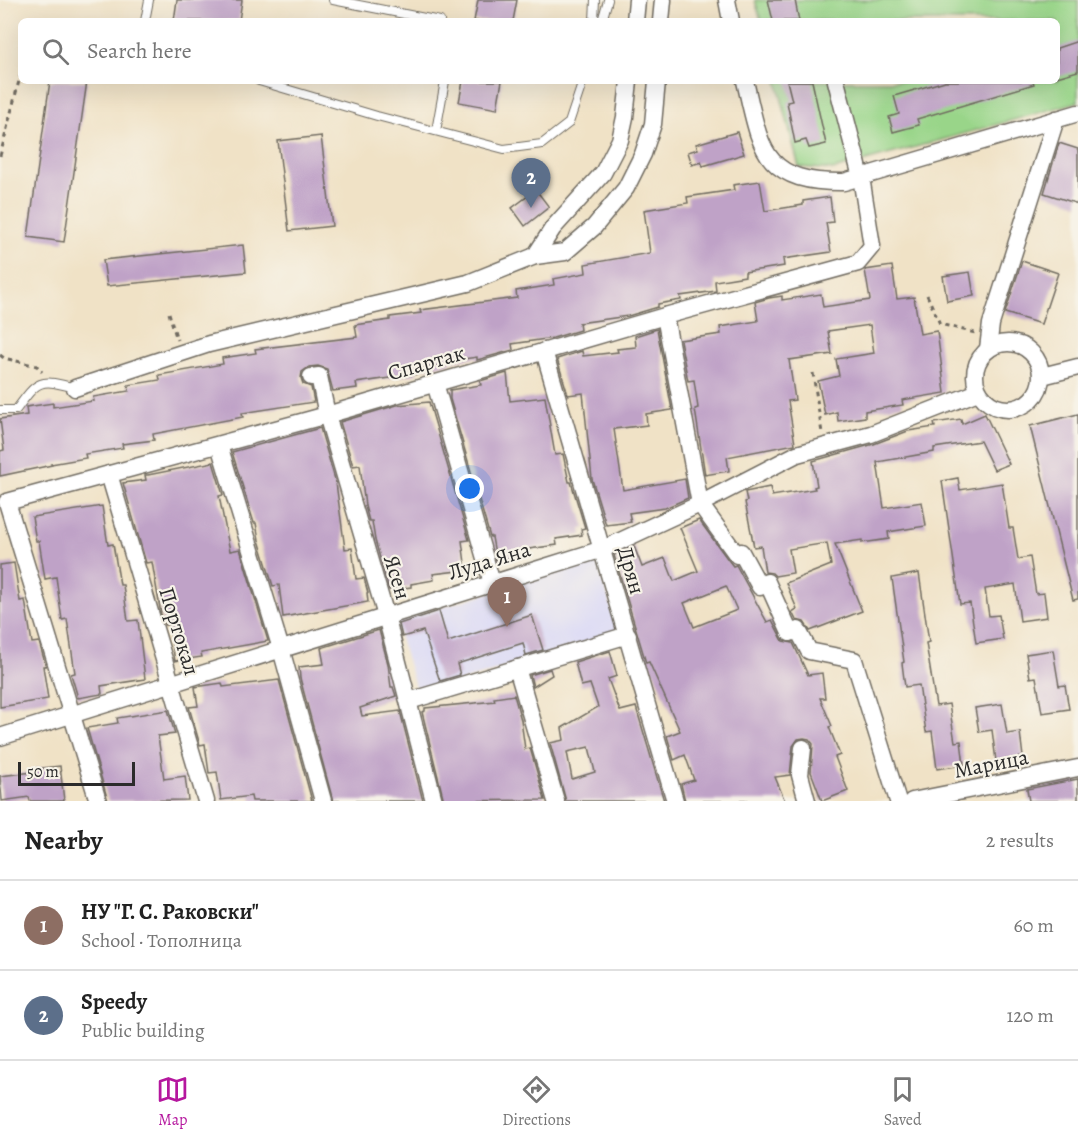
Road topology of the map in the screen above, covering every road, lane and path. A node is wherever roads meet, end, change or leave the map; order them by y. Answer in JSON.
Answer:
{"nodes":[{"id":1,"x":149,"y":0,"type":"edge"},
{"id":2,"x":333,"y":0,"type":"edge"},
{"id":3,"x":595,"y":0,"type":"edge"},
{"id":4,"x":608,"y":0,"type":"edge"},
{"id":5,"x":637,"y":0,"type":"edge"},
{"id":6,"x":663,"y":0,"type":"edge"},
{"id":7,"x":727,"y":0,"type":"edge"},
{"id":8,"x":146,"y":18,"type":"edge"},
{"id":9,"x":425,"y":18,"type":"edge"},
{"id":10,"x":594,"y":18,"type":"edge"},
{"id":11,"x":603,"y":18,"type":"edge"},
{"id":12,"x":634,"y":18,"type":"edge"},
{"id":13,"x":661,"y":18,"type":"edge"},
{"id":14,"x":730,"y":18,"type":"edge"},
{"id":15,"x":18,"y":84,"type":"edge"},
{"id":16,"x":270,"y":84,"type":"edge"},
{"id":17,"x":444,"y":84,"type":"edge"},
{"id":18,"x":582,"y":84,"type":"edge"},
{"id":19,"x":629,"y":84,"type":"edge"},
{"id":20,"x":657,"y":84,"type":"edge"},
{"id":21,"x":746,"y":84,"type":"edge"},
{"id":22,"x":837,"y":84,"type":"edge"},
{"id":23,"x":1078,"y":113,"type":"edge"},
{"id":24,"x":1056,"y":119,"type":"junction"},
{"id":25,"x":436,"y":131,"type":"junction"},
{"id":26,"x":0,"y":156,"type":"edge"},
{"id":27,"x":861,"y":177,"type":"junction"},
{"id":28,"x":535,"y":256,"type":"junction"},
{"id":29,"x":927,"y":295,"type":"dead end"},
{"id":30,"x":169,"y":313,"type":"dead end"},
{"id":31,"x":665,"y":316,"type":"junction"},
{"id":32,"x":989,"y":343,"type":"junction"},
{"id":33,"x":544,"y":351,"type":"junction"},
{"id":34,"x":182,"y":353,"type":"junction"},
{"id":35,"x":0,"y":356,"type":"edge"},
{"id":36,"x":1078,"y":367,"type":"edge"},
{"id":37,"x":813,"y":373,"type":"dead end"},
{"id":38,"x":1042,"y":376,"type":"junction"},
{"id":39,"x":311,"y":377,"type":"dead end"},
{"id":40,"x":48,"y":381,"type":"junction"},
{"id":41,"x":435,"y":383,"type":"junction"},
{"id":42,"x":75,"y":388,"type":"joint"},
{"id":43,"x":978,"y":392,"type":"junction"},
{"id":44,"x":0,"y":410,"type":"edge"},
{"id":45,"x":327,"y":415,"type":"junction"},
{"id":46,"x":219,"y":445,"type":"junction"},
{"id":47,"x":825,"y":447,"type":"junction"},
{"id":48,"x":109,"y":474,"type":"junction"},
{"id":49,"x":700,"y":504,"type":"junction"},
{"id":50,"x":603,"y":549,"type":"junction"},
{"id":51,"x":492,"y":583,"type":"junction"},
{"id":52,"x":386,"y":615,"type":"junction"},
{"id":53,"x":628,"y":635,"type":"junction"},
{"id":54,"x":281,"y":648,"type":"junction"},
{"id":55,"x":517,"y":668,"type":"junction"},
{"id":56,"x":171,"y":682,"type":"junction"},
{"id":57,"x":409,"y":701,"type":"junction"},
{"id":58,"x":71,"y":716,"type":"junction"},
{"id":59,"x":0,"y":737,"type":"edge"},
{"id":60,"x":803,"y":748,"type":"dead end"},
{"id":61,"x":1078,"y":768,"type":"edge"},
{"id":62,"x":98,"y":801,"type":"edge"},
{"id":63,"x":206,"y":801,"type":"edge"},
{"id":64,"x":323,"y":801,"type":"edge"},
{"id":65,"x":434,"y":801,"type":"edge"},
{"id":66,"x":556,"y":801,"type":"edge"},
{"id":67,"x":675,"y":801,"type":"edge"},
{"id":68,"x":807,"y":801,"type":"edge"},
{"id":69,"x":898,"y":801,"type":"edge"},
{"id":70,"x":912,"y":801,"type":"edge"}],
"edges":[{"from":1,"to":8,"type":"lane"},
{"from":2,"to":9,"type":"lane"},
{"from":3,"to":10,"type":"lane"},
{"from":4,"to":11,"type":"lane"},
{"from":5,"to":12,"type":"street"},
{"from":6,"to":13,"type":"street"},
{"from":7,"to":14,"type":"street"},
{"from":15,"to":26,"type":"path"},
{"from":16,"to":25,"type":"lane"},
{"from":17,"to":25,"type":"lane"},
{"from":18,"to":25,"type":"lane"},
{"from":19,"to":28,"type":"street"},
{"from":20,"to":28,"type":"street"},
{"from":21,"to":27,"type":"street"},
{"from":22,"to":27,"type":"street"},
{"from":23,"to":24,"type":"street"},
{"from":24,"to":27,"type":"street"},
{"from":24,"to":32,"type":"street"},
{"from":27,"to":31,"type":"street","name":"Спартак"},
{"from":28,"to":34,"type":"street"},
{"from":29,"to":32,"type":"path"},
{"from":30,"to":34,"type":"path"},
{"from":31,"to":33,"type":"street","name":"Спартак"},
{"from":31,"to":49,"type":"street"},
{"from":32,"to":38,"type":"street"},
{"from":32,"to":43,"type":"street"},
{"from":33,"to":41,"type":"street","name":"Спартак"},
{"from":33,"to":50,"type":"street","name":"Дрян"},
{"from":34,"to":42,"type":"street"},
{"from":35,"to":40,"type":"path"},
{"from":36,"to":38,"type":"street"},
{"from":37,"to":47,"type":"path"},
{"from":38,"to":43,"type":"street"},
{"from":39,"to":45,"type":"street","name":"Ясен"},
{"from":40,"to":42,"type":"lane"},
{"from":40,"to":44,"type":"lane"},
{"from":41,"to":45,"type":"street","name":"Спартак"},
{"from":41,"to":51,"type":"street"},
{"from":43,"to":47,"type":"street","name":"Луда Яна"},
{"from":45,"to":46,"type":"street","name":"Спартак"},
{"from":45,"to":52,"type":"street","name":"Ясен"},
{"from":46,"to":48,"type":"street","name":"Спартак"},
{"from":46,"to":54,"type":"street"},
{"from":47,"to":49,"type":"street","name":"Луда Яна"},
{"from":48,"to":56,"type":"street","name":"Портокал"},
{"from":48,"to":58,"type":"street","name":"Спартак"},
{"from":49,"to":50,"type":"street","name":"Луда Яна"},
{"from":49,"to":69,"type":"street"},
{"from":50,"to":51,"type":"street","name":"Луда Яна"},
{"from":50,"to":53,"type":"street","name":"Дрян"},
{"from":51,"to":52,"type":"street","name":"Луда Яна"},
{"from":52,"to":54,"type":"street","name":"Луда Яна"},
{"from":52,"to":57,"type":"street","name":"Ясен"},
{"from":53,"to":55,"type":"street"},
{"from":53,"to":67,"type":"street","name":"Дрян"},
{"from":54,"to":56,"type":"street","name":"Луда Яна"},
{"from":54,"to":64,"type":"street"},
{"from":55,"to":57,"type":"street"},
{"from":55,"to":66,"type":"street"},
{"from":56,"to":58,"type":"street","name":"Луда Яна"},
{"from":56,"to":63,"type":"street","name":"Портокал"},
{"from":57,"to":65,"type":"street","name":"Ясен"},
{"from":58,"to":59,"type":"street","name":"Луда Яна"},
{"from":58,"to":62,"type":"street"},
{"from":60,"to":68,"type":"street"},
{"from":61,"to":70,"type":"street","name":"Марица"}]}
